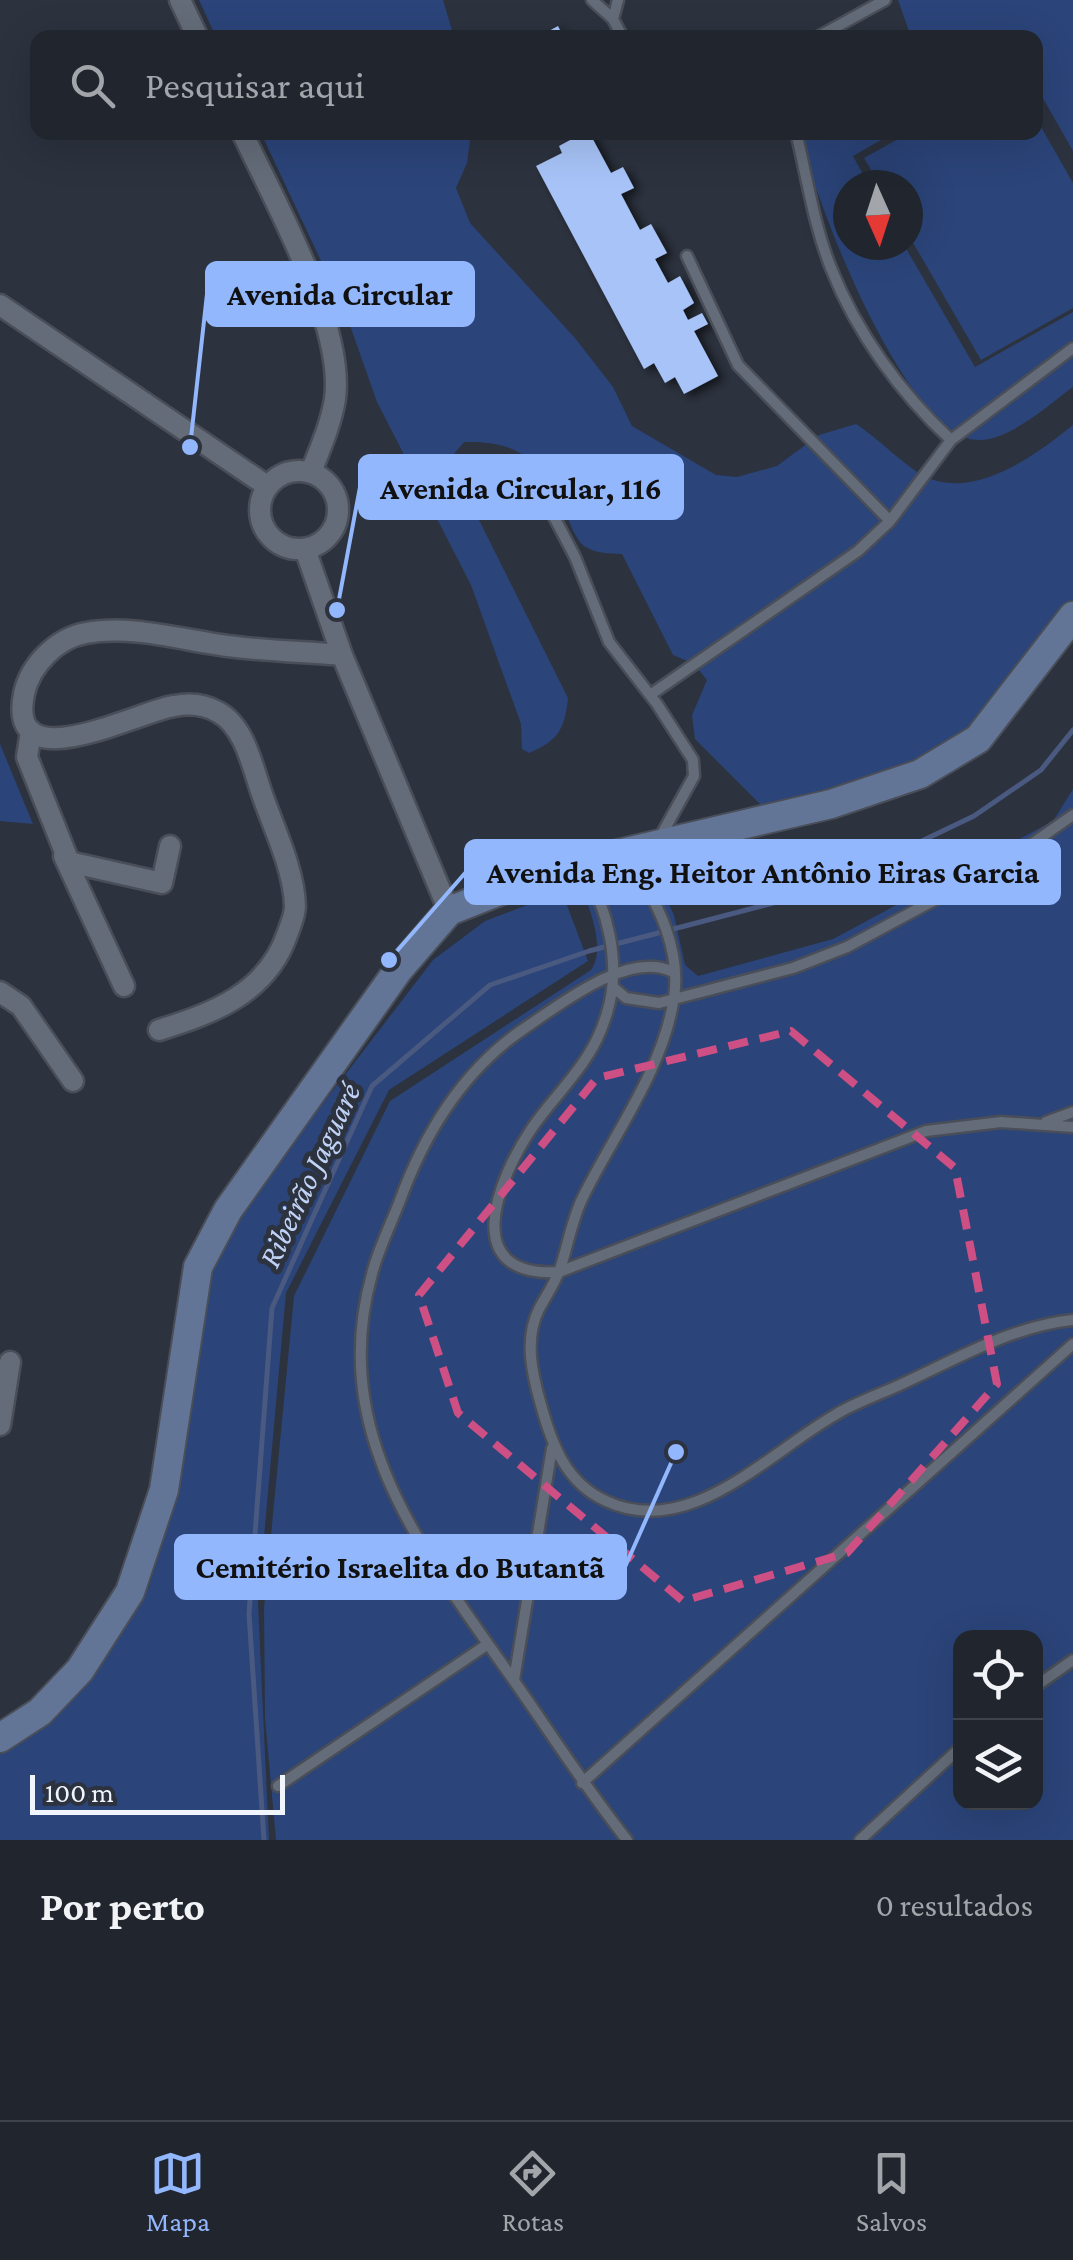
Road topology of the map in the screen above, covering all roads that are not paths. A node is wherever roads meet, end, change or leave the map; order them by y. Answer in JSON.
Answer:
{"nodes":[{"id":1,"x":180,"y":0,"type":"edge"},
{"id":2,"x":592,"y":0,"type":"edge"},
{"id":3,"x":618,"y":0,"type":"edge"},
{"id":4,"x":885,"y":0,"type":"edge"},
{"id":5,"x":613,"y":20,"type":"junction"},
{"id":6,"x":194,"y":30,"type":"edge"},
{"id":7,"x":619,"y":30,"type":"edge"},
{"id":8,"x":831,"y":30,"type":"edge"},
{"id":9,"x":246,"y":140,"type":"edge"},
{"id":10,"x":798,"y":140,"type":"edge"},
{"id":11,"x":687,"y":256,"type":"dead end"},
{"id":12,"x":0,"y":305,"type":"edge"},
{"id":13,"x":1073,"y":348,"type":"edge"},
{"id":14,"x":951,"y":440,"type":"junction"},
{"id":15,"x":528,"y":467,"type":"dead end"},
{"id":16,"x":311,"y":472,"type":"junction"},
{"id":17,"x":267,"y":486,"type":"junction"},
{"id":18,"x":890,"y":521,"type":"junction"},
{"id":19,"x":305,"y":549,"type":"junction"},
{"id":20,"x":1073,"y":616,"type":"edge"},
{"id":21,"x":342,"y":655,"type":"junction"},
{"id":22,"x":650,"y":695,"type":"junction"},
{"id":23,"x":31,"y":731,"type":"junction"},
{"id":24,"x":1073,"y":816,"type":"edge"},
{"id":25,"x":170,"y":846,"type":"dead end"},
{"id":26,"x":642,"y":849,"type":"junction"},
{"id":27,"x":64,"y":856,"type":"junction"},
{"id":28,"x":580,"y":862,"type":"junction"},
{"id":29,"x":449,"y":911,"type":"junction"},
{"id":30,"x":673,"y":972,"type":"junction"},
{"id":31,"x":615,"y":973,"type":"junction"},
{"id":32,"x":0,"y":980,"type":"edge"},
{"id":33,"x":124,"y":986,"type":"dead end"},
{"id":34,"x":614,"y":987,"type":"junction"},
{"id":35,"x":0,"y":992,"type":"edge"},
{"id":36,"x":674,"y":996,"type":"junction"},
{"id":37,"x":159,"y":1030,"type":"dead end"},
{"id":38,"x":72,"y":1081,"type":"dead end"},
{"id":39,"x":1073,"y":1112,"type":"edge"},
{"id":40,"x":1044,"y":1123,"type":"junction"},
{"id":41,"x":1073,"y":1127,"type":"edge"},
{"id":42,"x":559,"y":1272,"type":"junction"},
{"id":43,"x":1073,"y":1320,"type":"edge"},
{"id":44,"x":1073,"y":1344,"type":"edge"},
{"id":45,"x":10,"y":1362,"type":"dead end"},
{"id":46,"x":0,"y":1426,"type":"edge"},
{"id":47,"x":552,"y":1447,"type":"junction"},
{"id":48,"x":488,"y":1644,"type":"junction"},
{"id":49,"x":1073,"y":1660,"type":"edge"},
{"id":50,"x":514,"y":1680,"type":"junction"},
{"id":51,"x":1043,"y":1681,"type":"edge"},
{"id":52,"x":0,"y":1738,"type":"edge"},
{"id":53,"x":953,"y":1754,"type":"edge"},
{"id":54,"x":582,"y":1783,"type":"junction"},
{"id":55,"x":278,"y":1786,"type":"dead end"},
{"id":56,"x":627,"y":1840,"type":"edge"},
{"id":57,"x":860,"y":1840,"type":"edge"}],
"edges":[{"from":1,"to":6,"type":"street"},
{"from":2,"to":5,"type":"lane"},
{"from":3,"to":5,"type":"lane"},
{"from":4,"to":8,"type":"lane"},
{"from":5,"to":7,"type":"lane"},
{"from":9,"to":16,"type":"street"},
{"from":10,"to":14,"type":"lane"},
{"from":11,"to":18,"type":"lane"},
{"from":12,"to":17,"type":"street"},
{"from":13,"to":14,"type":"lane"},
{"from":14,"to":18,"type":"lane"},
{"from":15,"to":22,"type":"lane"},
{"from":16,"to":17,"type":"street"},
{"from":16,"to":19,"type":"street"},
{"from":17,"to":19,"type":"street"},
{"from":18,"to":22,"type":"lane"},
{"from":19,"to":21,"type":"street"},
{"from":20,"to":26,"type":"main road"},
{"from":21,"to":23,"type":"street"},
{"from":21,"to":29,"type":"street"},
{"from":22,"to":26,"type":"lane"},
{"from":23,"to":27,"type":"street"},
{"from":23,"to":37,"type":"street"},
{"from":24,"to":36,"type":"lane"},
{"from":25,"to":27,"type":"street"},
{"from":26,"to":28,"type":"main road"},
{"from":26,"to":30,"type":"lane"},
{"from":27,"to":33,"type":"street"},
{"from":28,"to":29,"type":"main road"},
{"from":28,"to":31,"type":"lane"},
{"from":29,"to":52,"type":"main road"},
{"from":30,"to":31,"type":"lane"},
{"from":30,"to":36,"type":"lane"},
{"from":31,"to":34,"type":"lane"},
{"from":31,"to":48,"type":"lane"},
{"from":32,"to":35,"type":"street"},
{"from":34,"to":36,"type":"lane"},
{"from":34,"to":42,"type":"lane"},
{"from":35,"to":38,"type":"street"},
{"from":36,"to":42,"type":"lane"},
{"from":39,"to":40,"type":"lane"},
{"from":40,"to":41,"type":"lane"},
{"from":40,"to":42,"type":"lane"},
{"from":42,"to":47,"type":"lane"},
{"from":43,"to":47,"type":"lane"},
{"from":44,"to":54,"type":"lane"},
{"from":45,"to":46,"type":"street"},
{"from":47,"to":50,"type":"lane"},
{"from":48,"to":50,"type":"lane"},
{"from":48,"to":55,"type":"lane"},
{"from":49,"to":51,"type":"lane"},
{"from":50,"to":54,"type":"lane"},
{"from":53,"to":57,"type":"lane"},
{"from":54,"to":56,"type":"lane"}]}
